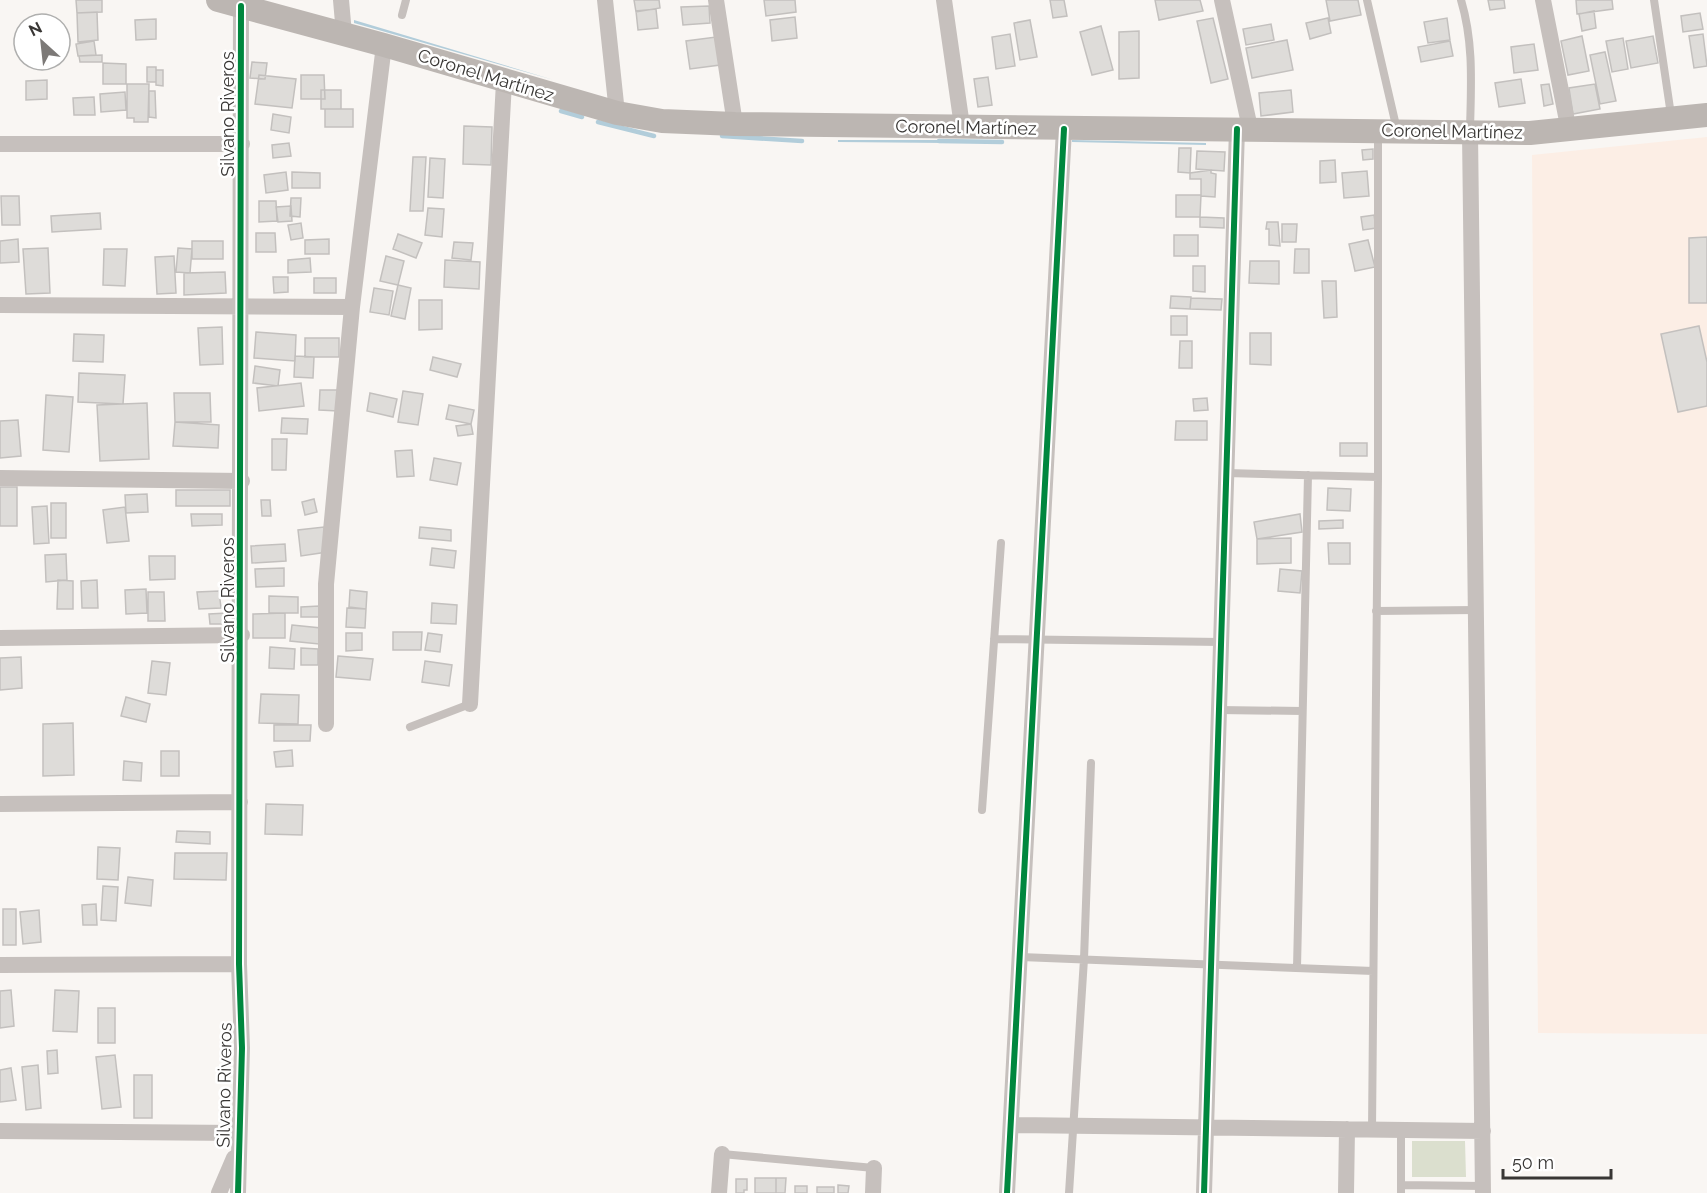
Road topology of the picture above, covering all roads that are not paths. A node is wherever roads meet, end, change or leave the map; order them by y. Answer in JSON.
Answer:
{"nodes":[{"id":1,"x":341,"y":0,"type":"edge"},
{"id":2,"x":406,"y":0,"type":"edge"},
{"id":3,"x":605,"y":0,"type":"edge"},
{"id":4,"x":716,"y":0,"type":"edge"},
{"id":5,"x":944,"y":0,"type":"edge"},
{"id":6,"x":1222,"y":0,"type":"edge"},
{"id":7,"x":1367,"y":0,"type":"edge"},
{"id":8,"x":1461,"y":0,"type":"edge"},
{"id":9,"x":1543,"y":0,"type":"edge"},
{"id":10,"x":1654,"y":0,"type":"edge"},
{"id":11,"x":230,"y":3,"type":"edge"},
{"id":12,"x":402,"y":15,"type":"dead end"},
{"id":13,"x":336,"y":33,"type":"junction"},
{"id":14,"x":384,"y":45,"type":"junction"},
{"id":15,"x":504,"y":82,"type":"junction"},
{"id":16,"x":617,"y":113,"type":"junction"},
{"id":17,"x":1707,"y":115,"type":"edge"},
{"id":18,"x":1672,"y":119,"type":"junction"},
{"id":19,"x":735,"y":124,"type":"junction"},
{"id":20,"x":962,"y":126,"type":"junction"},
{"id":21,"x":1244,"y":128,"type":"junction"},
{"id":22,"x":1064,"y":129,"type":"junction"},
{"id":23,"x":1388,"y":130,"type":"junction"},
{"id":24,"x":1569,"y":131,"type":"junction"},
{"id":25,"x":1470,"y":133,"type":"junction"},
{"id":26,"x":0,"y":144,"type":"edge"},
{"id":27,"x":242,"y":144,"type":"junction"},
{"id":28,"x":0,"y":305,"type":"edge"},
{"id":29,"x":352,"y":307,"type":"junction"},
{"id":30,"x":242,"y":308,"type":"junction"},
{"id":31,"x":1227,"y":473,"type":"junction"},
{"id":32,"x":1308,"y":475,"type":"junction"},
{"id":33,"x":1378,"y":477,"type":"junction"},
{"id":34,"x":0,"y":478,"type":"edge"},
{"id":35,"x":242,"y":481,"type":"junction"},
{"id":36,"x":1001,"y":543,"type":"dead end"},
{"id":37,"x":1476,"y":610,"type":"junction"},
{"id":38,"x":1376,"y":611,"type":"junction"},
{"id":39,"x":242,"y":635,"type":"junction"},
{"id":40,"x":0,"y":638,"type":"edge"},
{"id":41,"x":994,"y":639,"type":"junction"},
{"id":42,"x":1037,"y":640,"type":"junction"},
{"id":43,"x":1221,"y":642,"type":"junction"},
{"id":44,"x":470,"y":704,"type":"joint"},
{"id":45,"x":1219,"y":710,"type":"junction"},
{"id":46,"x":1302,"y":711,"type":"junction"},
{"id":47,"x":326,"y":724,"type":"dead end"},
{"id":48,"x":410,"y":727,"type":"dead end"},
{"id":49,"x":1091,"y":763,"type":"dead end"},
{"id":50,"x":240,"y":802,"type":"junction"},
{"id":51,"x":0,"y":804,"type":"edge"},
{"id":52,"x":982,"y":810,"type":"dead end"},
{"id":53,"x":1021,"y":957,"type":"junction"},
{"id":54,"x":1084,"y":959,"type":"junction"},
{"id":55,"x":239,"y":964,"type":"junction"},
{"id":56,"x":1211,"y":964,"type":"junction"},
{"id":57,"x":0,"y":965,"type":"edge"},
{"id":58,"x":1297,"y":968,"type":"junction"},
{"id":59,"x":1373,"y":971,"type":"junction"},
{"id":60,"x":1012,"y":1125,"type":"junction"},
{"id":61,"x":1073,"y":1126,"type":"junction"},
{"id":62,"x":1206,"y":1129,"type":"junction"},
{"id":63,"x":1347,"y":1129,"type":"junction"},
{"id":64,"x":1372,"y":1130,"type":"junction"},
{"id":65,"x":1401,"y":1130,"type":"junction"},
{"id":66,"x":0,"y":1131,"type":"edge"},
{"id":67,"x":1482,"y":1131,"type":"junction"},
{"id":68,"x":237,"y":1133,"type":"junction"},
{"id":69,"x":237,"y":1150,"type":"junction"},
{"id":70,"x":722,"y":1154,"type":"joint"},
{"id":71,"x":874,"y":1168,"type":"joint"},
{"id":72,"x":1401,"y":1189,"type":"edge"},
{"id":73,"x":1483,"y":1190,"type":"edge"},
{"id":74,"x":219,"y":1193,"type":"edge"},
{"id":75,"x":238,"y":1193,"type":"edge"},
{"id":76,"x":719,"y":1193,"type":"edge"},
{"id":77,"x":873,"y":1193,"type":"edge"},
{"id":78,"x":1007,"y":1193,"type":"edge"},
{"id":79,"x":1069,"y":1193,"type":"edge"},
{"id":80,"x":1204,"y":1193,"type":"edge"},
{"id":81,"x":1346,"y":1193,"type":"edge"}],
"edges":[{"from":1,"to":13,"type":"street"},
{"from":2,"to":12,"type":"lane"},
{"from":3,"to":16,"type":"street"},
{"from":4,"to":19,"type":"street"},
{"from":5,"to":20,"type":"street"},
{"from":6,"to":21,"type":"street"},
{"from":7,"to":23,"type":"lane"},
{"from":8,"to":25,"type":"lane"},
{"from":9,"to":24,"type":"street"},
{"from":10,"to":18,"type":"lane"},
{"from":11,"to":13,"type":"main road","name":"Coronel Martínez"},
{"from":11,"to":27,"type":"street","name":"Silvano Riveros"},
{"from":13,"to":14,"type":"main road","name":"Coronel Martínez"},
{"from":14,"to":15,"type":"main road","name":"Coronel Martínez"},
{"from":14,"to":29,"type":"street"},
{"from":15,"to":16,"type":"main road","name":"Coronel Martínez"},
{"from":15,"to":44,"type":"street"},
{"from":16,"to":19,"type":"main road","name":"Coronel Martínez"},
{"from":17,"to":18,"type":"main road","name":"Coronel Martínez"},
{"from":18,"to":24,"type":"main road","name":"Coronel Martínez"},
{"from":19,"to":20,"type":"main road","name":"Coronel Martínez"},
{"from":20,"to":22,"type":"main road","name":"Coronel Martínez"},
{"from":21,"to":22,"type":"main road","name":"Coronel Martínez"},
{"from":21,"to":23,"type":"main road","name":"Coronel Martínez"},
{"from":21,"to":31,"type":"street"},
{"from":22,"to":42,"type":"street"},
{"from":23,"to":25,"type":"main road","name":"Coronel Martínez"},
{"from":23,"to":33,"type":"lane"},
{"from":24,"to":25,"type":"main road","name":"Coronel Martínez"},
{"from":25,"to":37,"type":"street"},
{"from":26,"to":27,"type":"street"},
{"from":27,"to":30,"type":"street","name":"Silvano Riveros"},
{"from":28,"to":30,"type":"street"},
{"from":29,"to":30,"type":"street"},
{"from":29,"to":47,"type":"street"},
{"from":30,"to":35,"type":"street","name":"Silvano Riveros"},
{"from":31,"to":32,"type":"lane"},
{"from":31,"to":43,"type":"street"},
{"from":32,"to":33,"type":"lane"},
{"from":32,"to":46,"type":"lane"},
{"from":33,"to":38,"type":"lane"},
{"from":34,"to":35,"type":"street"},
{"from":35,"to":39,"type":"street","name":"Silvano Riveros"},
{"from":36,"to":41,"type":"lane"},
{"from":37,"to":38,"type":"lane"},
{"from":37,"to":67,"type":"street"},
{"from":38,"to":59,"type":"lane"},
{"from":39,"to":40,"type":"street"},
{"from":39,"to":50,"type":"street","name":"Silvano Riveros"},
{"from":41,"to":42,"type":"lane"},
{"from":41,"to":52,"type":"lane"},
{"from":42,"to":43,"type":"lane"},
{"from":42,"to":53,"type":"street"},
{"from":43,"to":45,"type":"street"},
{"from":44,"to":48,"type":"lane"},
{"from":45,"to":46,"type":"lane"},
{"from":45,"to":56,"type":"street"},
{"from":46,"to":58,"type":"lane"},
{"from":49,"to":54,"type":"lane"},
{"from":50,"to":51,"type":"street"},
{"from":50,"to":55,"type":"street","name":"Silvano Riveros"},
{"from":53,"to":54,"type":"lane"},
{"from":53,"to":60,"type":"street"},
{"from":54,"to":56,"type":"lane"},
{"from":54,"to":61,"type":"lane"},
{"from":55,"to":57,"type":"street"},
{"from":55,"to":68,"type":"street","name":"Silvano Riveros"},
{"from":56,"to":58,"type":"lane"},
{"from":56,"to":62,"type":"street"},
{"from":58,"to":59,"type":"lane"},
{"from":59,"to":64,"type":"lane"},
{"from":60,"to":61,"type":"street"},
{"from":60,"to":78,"type":"street"},
{"from":61,"to":62,"type":"street"},
{"from":61,"to":79,"type":"lane"},
{"from":62,"to":63,"type":"street"},
{"from":62,"to":80,"type":"street"},
{"from":63,"to":64,"type":"street"},
{"from":63,"to":81,"type":"street"},
{"from":64,"to":65,"type":"street"},
{"from":65,"to":67,"type":"street"},
{"from":65,"to":72,"type":"lane"},
{"from":66,"to":68,"type":"street"},
{"from":67,"to":73,"type":"street"},
{"from":68,"to":69,"type":"street","name":"Silvano Riveros"},
{"from":69,"to":74,"type":"street"},
{"from":69,"to":75,"type":"street","name":"Silvano Riveros"},
{"from":70,"to":71,"type":"lane"},
{"from":70,"to":76,"type":"street"},
{"from":71,"to":77,"type":"street"},
{"from":72,"to":73,"type":"lane"}]}
